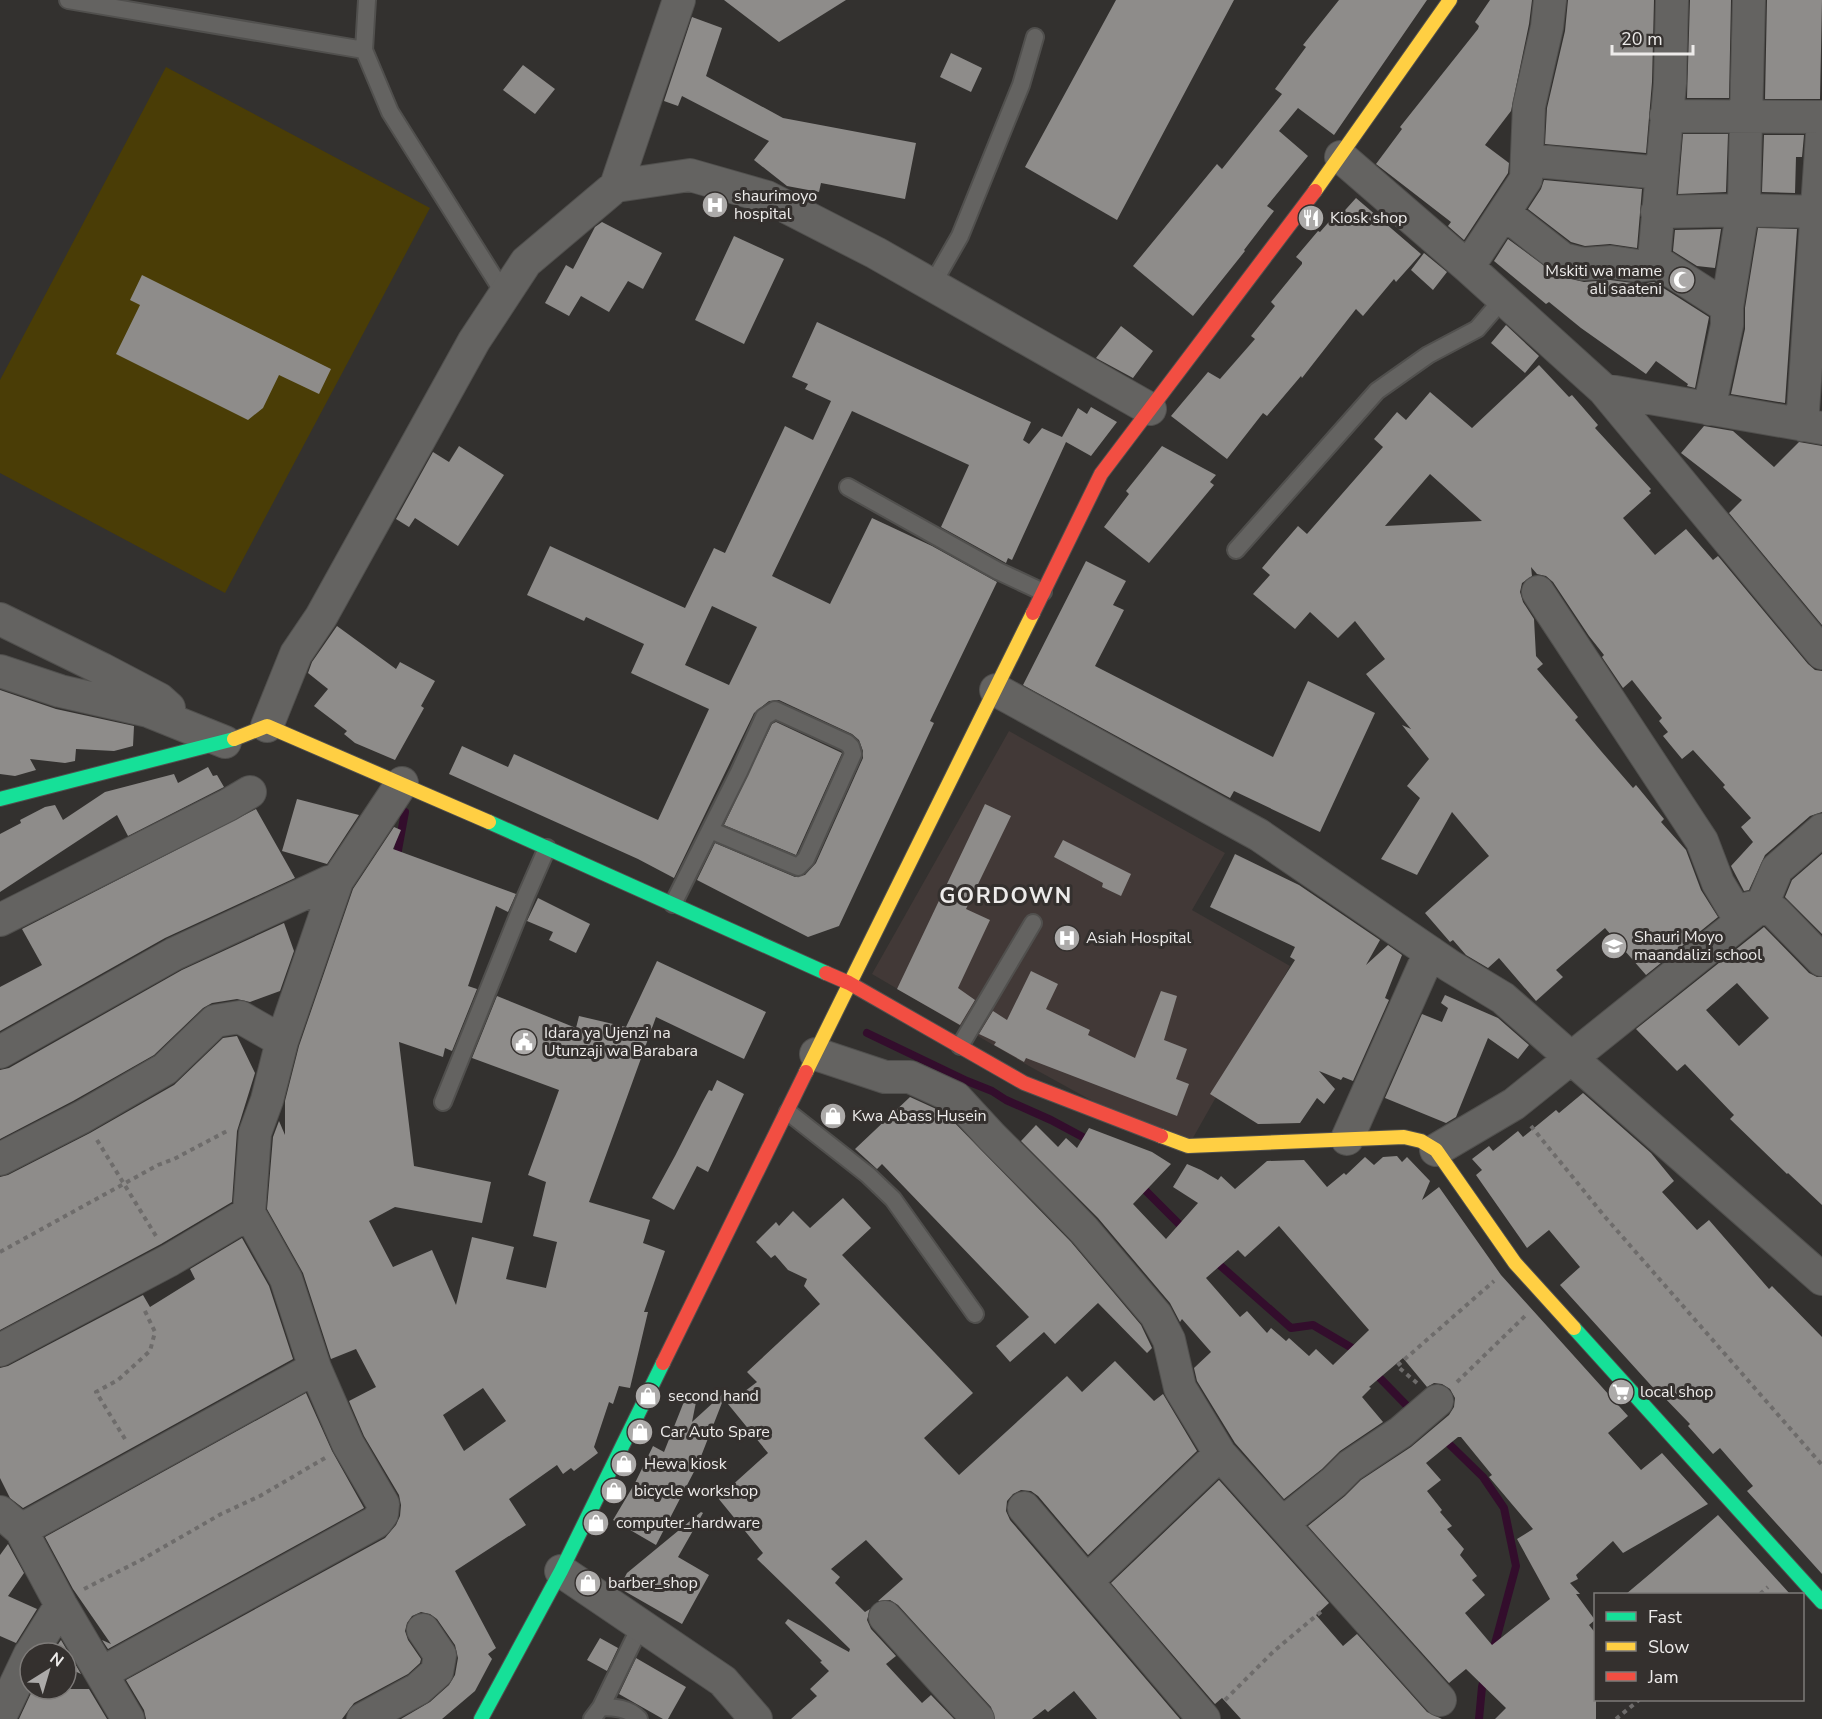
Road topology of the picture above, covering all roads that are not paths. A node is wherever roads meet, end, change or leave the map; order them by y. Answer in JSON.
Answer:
{"nodes":[{"id":1,"x":68,"y":0,"type":"edge"},
{"id":2,"x":367,"y":0,"type":"edge"},
{"id":3,"x":679,"y":0,"type":"edge"},
{"id":4,"x":1450,"y":0,"type":"edge"},
{"id":5,"x":1550,"y":0,"type":"edge"},
{"id":6,"x":1672,"y":0,"type":"edge"},
{"id":7,"x":1749,"y":0,"type":"edge"},
{"id":8,"x":1035,"y":37,"type":"dead end"},
{"id":9,"x":364,"y":50,"type":"junction"},
{"id":10,"x":1666,"y":116,"type":"junction"},
{"id":11,"x":1746,"y":117,"type":"junction"},
{"id":12,"x":1822,"y":117,"type":"edge"},
{"id":13,"x":1822,"y":135,"type":"edge"},
{"id":14,"x":1341,"y":157,"type":"junction"},
{"id":15,"x":1527,"y":160,"type":"junction"},
{"id":16,"x":1661,"y":173,"type":"junction"},
{"id":17,"x":616,"y":186,"type":"junction"},
{"id":18,"x":1743,"y":210,"type":"junction"},
{"id":19,"x":1657,"y":212,"type":"junction"},
{"id":20,"x":1820,"y":212,"type":"edge"},
{"id":21,"x":1504,"y":213,"type":"junction"},
{"id":22,"x":1654,"y":260,"type":"junction"},
{"id":23,"x":1467,"y":267,"type":"junction"},
{"id":24,"x":932,"y":285,"type":"junction"},
{"id":25,"x":505,"y":295,"type":"junction"},
{"id":26,"x":1502,"y":300,"type":"junction"},
{"id":27,"x":1727,"y":307,"type":"junction"},
{"id":28,"x":1604,"y":390,"type":"junction"},
{"id":29,"x":1150,"y":409,"type":"junction"},
{"id":30,"x":1709,"y":409,"type":"junction"},
{"id":31,"x":1812,"y":427,"type":"edge"},
{"id":32,"x":848,"y":487,"type":"dead end"},
{"id":33,"x":1236,"y":550,"type":"dead end"},
{"id":34,"x":1043,"y":592,"type":"junction"},
{"id":35,"x":1538,"y":592,"type":"dead end"},
{"id":36,"x":0,"y":619,"type":"edge"},
{"id":37,"x":1822,"y":653,"type":"edge"},
{"id":38,"x":0,"y":671,"type":"edge"},
{"id":39,"x":996,"y":690,"type":"junction"},
{"id":40,"x":267,"y":726,"type":"junction"},
{"id":41,"x":189,"y":728,"type":"junction"},
{"id":42,"x":225,"y":742,"type":"junction"},
{"id":43,"x":250,"y":792,"type":"dead end"},
{"id":44,"x":392,"y":798,"type":"junction"},
{"id":45,"x":0,"y":799,"type":"edge"},
{"id":46,"x":710,"y":830,"type":"junction"},
{"id":47,"x":1822,"y":830,"type":"edge"},
{"id":48,"x":547,"y":848,"type":"junction"},
{"id":49,"x":337,"y":881,"type":"junction"},
{"id":50,"x":673,"y":904,"type":"junction"},
{"id":51,"x":1762,"y":905,"type":"junction"},
{"id":52,"x":277,"y":906,"type":"junction"},
{"id":53,"x":0,"y":920,"type":"edge"},
{"id":54,"x":1033,"y":923,"type":"dead end"},
{"id":55,"x":318,"y":937,"type":"junction"},
{"id":56,"x":1430,"y":952,"type":"junction"},
{"id":57,"x":1822,"y":960,"type":"edge"},
{"id":58,"x":849,"y":983,"type":"junction"},
{"id":59,"x":282,"y":1041,"type":"junction"},
{"id":60,"x":821,"y":1044,"type":"junction"},
{"id":61,"x":960,"y":1046,"type":"junction"},
{"id":62,"x":0,"y":1052,"type":"edge"},
{"id":63,"x":1573,"y":1058,"type":"junction"},
{"id":64,"x":443,"y":1102,"type":"dead end"},
{"id":65,"x":788,"y":1112,"type":"junction"},
{"id":66,"x":1347,"y":1140,"type":"junction"},
{"id":67,"x":1436,"y":1150,"type":"junction"},
{"id":68,"x":0,"y":1159,"type":"edge"},
{"id":69,"x":249,"y":1213,"type":"junction"},
{"id":70,"x":1822,"y":1279,"type":"edge"},
{"id":71,"x":975,"y":1314,"type":"dead end"},
{"id":72,"x":0,"y":1350,"type":"edge"},
{"id":73,"x":315,"y":1368,"type":"junction"},
{"id":74,"x":1433,"y":1405,"type":"road end"},
{"id":75,"x":1220,"y":1454,"type":"junction"},
{"id":76,"x":1024,"y":1508,"type":"dead end"},
{"id":77,"x":10,"y":1521,"type":"edge"},
{"id":78,"x":1283,"y":1523,"type":"junction"},
{"id":79,"x":561,"y":1571,"type":"junction"},
{"id":80,"x":1087,"y":1581,"type":"junction"},
{"id":81,"x":1822,"y":1602,"type":"edge"},
{"id":82,"x":61,"y":1603,"type":"junction"},
{"id":83,"x":885,"y":1617,"type":"dead end"},
{"id":84,"x":641,"y":1625,"type":"junction"},
{"id":85,"x":423,"y":1630,"type":"dead end"},
{"id":86,"x":38,"y":1641,"type":"edge"},
{"id":87,"x":102,"y":1673,"type":"junction"},
{"id":88,"x":18,"y":1679,"type":"edge"},
{"id":89,"x":1440,"y":1700,"type":"dead end"},
{"id":90,"x":1213,"y":1711,"type":"edge"},
{"id":91,"x":596,"y":1713,"type":"edge"},
{"id":92,"x":119,"y":1714,"type":"edge"},
{"id":93,"x":749,"y":1714,"type":"edge"},
{"id":94,"x":0,"y":1717,"type":"edge"},
{"id":95,"x":363,"y":1719,"type":"edge"},
{"id":96,"x":481,"y":1719,"type":"edge"},
{"id":97,"x":639,"y":1719,"type":"edge"},
{"id":98,"x":978,"y":1719,"type":"edge"}],
"edges":[{"from":1,"to":9,"type":"lane"},
{"from":2,"to":9,"type":"lane"},
{"from":3,"to":17,"type":"street"},
{"from":4,"to":14,"type":"street"},
{"from":5,"to":15,"type":"street"},
{"from":6,"to":10,"type":"street"},
{"from":7,"to":11,"type":"street"},
{"from":8,"to":24,"type":"lane"},
{"from":9,"to":25,"type":"lane"},
{"from":10,"to":11,"type":"street"},
{"from":10,"to":16,"type":"street"},
{"from":11,"to":12,"type":"street"},
{"from":11,"to":18,"type":"street"},
{"from":13,"to":20,"type":"street"},
{"from":14,"to":23,"type":"street"},
{"from":14,"to":29,"type":"street"},
{"from":15,"to":16,"type":"street"},
{"from":15,"to":21,"type":"street"},
{"from":16,"to":19,"type":"street"},
{"from":17,"to":24,"type":"street"},
{"from":17,"to":25,"type":"street"},
{"from":18,"to":19,"type":"street"},
{"from":18,"to":20,"type":"street"},
{"from":18,"to":27,"type":"street"},
{"from":19,"to":22,"type":"street"},
{"from":20,"to":31,"type":"street"},
{"from":21,"to":22,"type":"street"},
{"from":21,"to":23,"type":"street"},
{"from":22,"to":27,"type":"street"},
{"from":23,"to":26,"type":"street"},
{"from":24,"to":29,"type":"street"},
{"from":25,"to":40,"type":"street"},
{"from":26,"to":28,"type":"street"},
{"from":26,"to":33,"type":"lane"},
{"from":27,"to":30,"type":"street"},
{"from":28,"to":30,"type":"street"},
{"from":28,"to":37,"type":"street"},
{"from":29,"to":34,"type":"street"},
{"from":30,"to":31,"type":"street"},
{"from":32,"to":34,"type":"lane"},
{"from":34,"to":39,"type":"street"},
{"from":35,"to":51,"type":"street"},
{"from":36,"to":41,"type":"street"},
{"from":38,"to":41,"type":"street"},
{"from":39,"to":56,"type":"street"},
{"from":39,"to":58,"type":"street"},
{"from":40,"to":42,"type":"street"},
{"from":40,"to":44,"type":"street"},
{"from":41,"to":42,"type":"street"},
{"from":42,"to":45,"type":"street"},
{"from":43,"to":53,"type":"street"},
{"from":44,"to":48,"type":"street"},
{"from":44,"to":49,"type":"street"},
{"from":46,"to":46,"type":"lane"},
{"from":46,"to":50,"type":"lane"},
{"from":47,"to":51,"type":"street"},
{"from":48,"to":50,"type":"street"},
{"from":48,"to":64,"type":"lane"},
{"from":49,"to":52,"type":"street"},
{"from":49,"to":55,"type":"street"},
{"from":50,"to":58,"type":"street"},
{"from":51,"to":57,"type":"street"},
{"from":51,"to":63,"type":"street"},
{"from":52,"to":55,"type":"street"},
{"from":52,"to":62,"type":"street"},
{"from":54,"to":61,"type":"lane"},
{"from":55,"to":59,"type":"street"},
{"from":56,"to":63,"type":"street"},
{"from":56,"to":66,"type":"street"},
{"from":58,"to":60,"type":"street"},
{"from":58,"to":61,"type":"street"},
{"from":59,"to":68,"type":"street"},
{"from":59,"to":69,"type":"street"},
{"from":60,"to":65,"type":"street"},
{"from":60,"to":75,"type":"street"},
{"from":61,"to":66,"type":"street"},
{"from":63,"to":67,"type":"street"},
{"from":63,"to":70,"type":"street"},
{"from":65,"to":71,"type":"lane"},
{"from":65,"to":79,"type":"street"},
{"from":66,"to":67,"type":"street"},
{"from":67,"to":81,"type":"street"},
{"from":69,"to":72,"type":"street"},
{"from":69,"to":73,"type":"street"},
{"from":73,"to":77,"type":"street"},
{"from":73,"to":87,"type":"street"},
{"from":74,"to":78,"type":"street"},
{"from":75,"to":78,"type":"street"},
{"from":75,"to":80,"type":"street"},
{"from":76,"to":80,"type":"street"},
{"from":77,"to":82,"type":"street"},
{"from":78,"to":89,"type":"street"},
{"from":79,"to":84,"type":"street"},
{"from":79,"to":96,"type":"street"},
{"from":80,"to":90,"type":"street"},
{"from":82,"to":86,"type":"street"},
{"from":82,"to":87,"type":"street"},
{"from":83,"to":98,"type":"street"},
{"from":84,"to":91,"type":"lane"},
{"from":84,"to":93,"type":"street"},
{"from":85,"to":95,"type":"street"},
{"from":87,"to":92,"type":"street"},
{"from":88,"to":94,"type":"street"},
{"from":91,"to":97,"type":"lane"}]}
